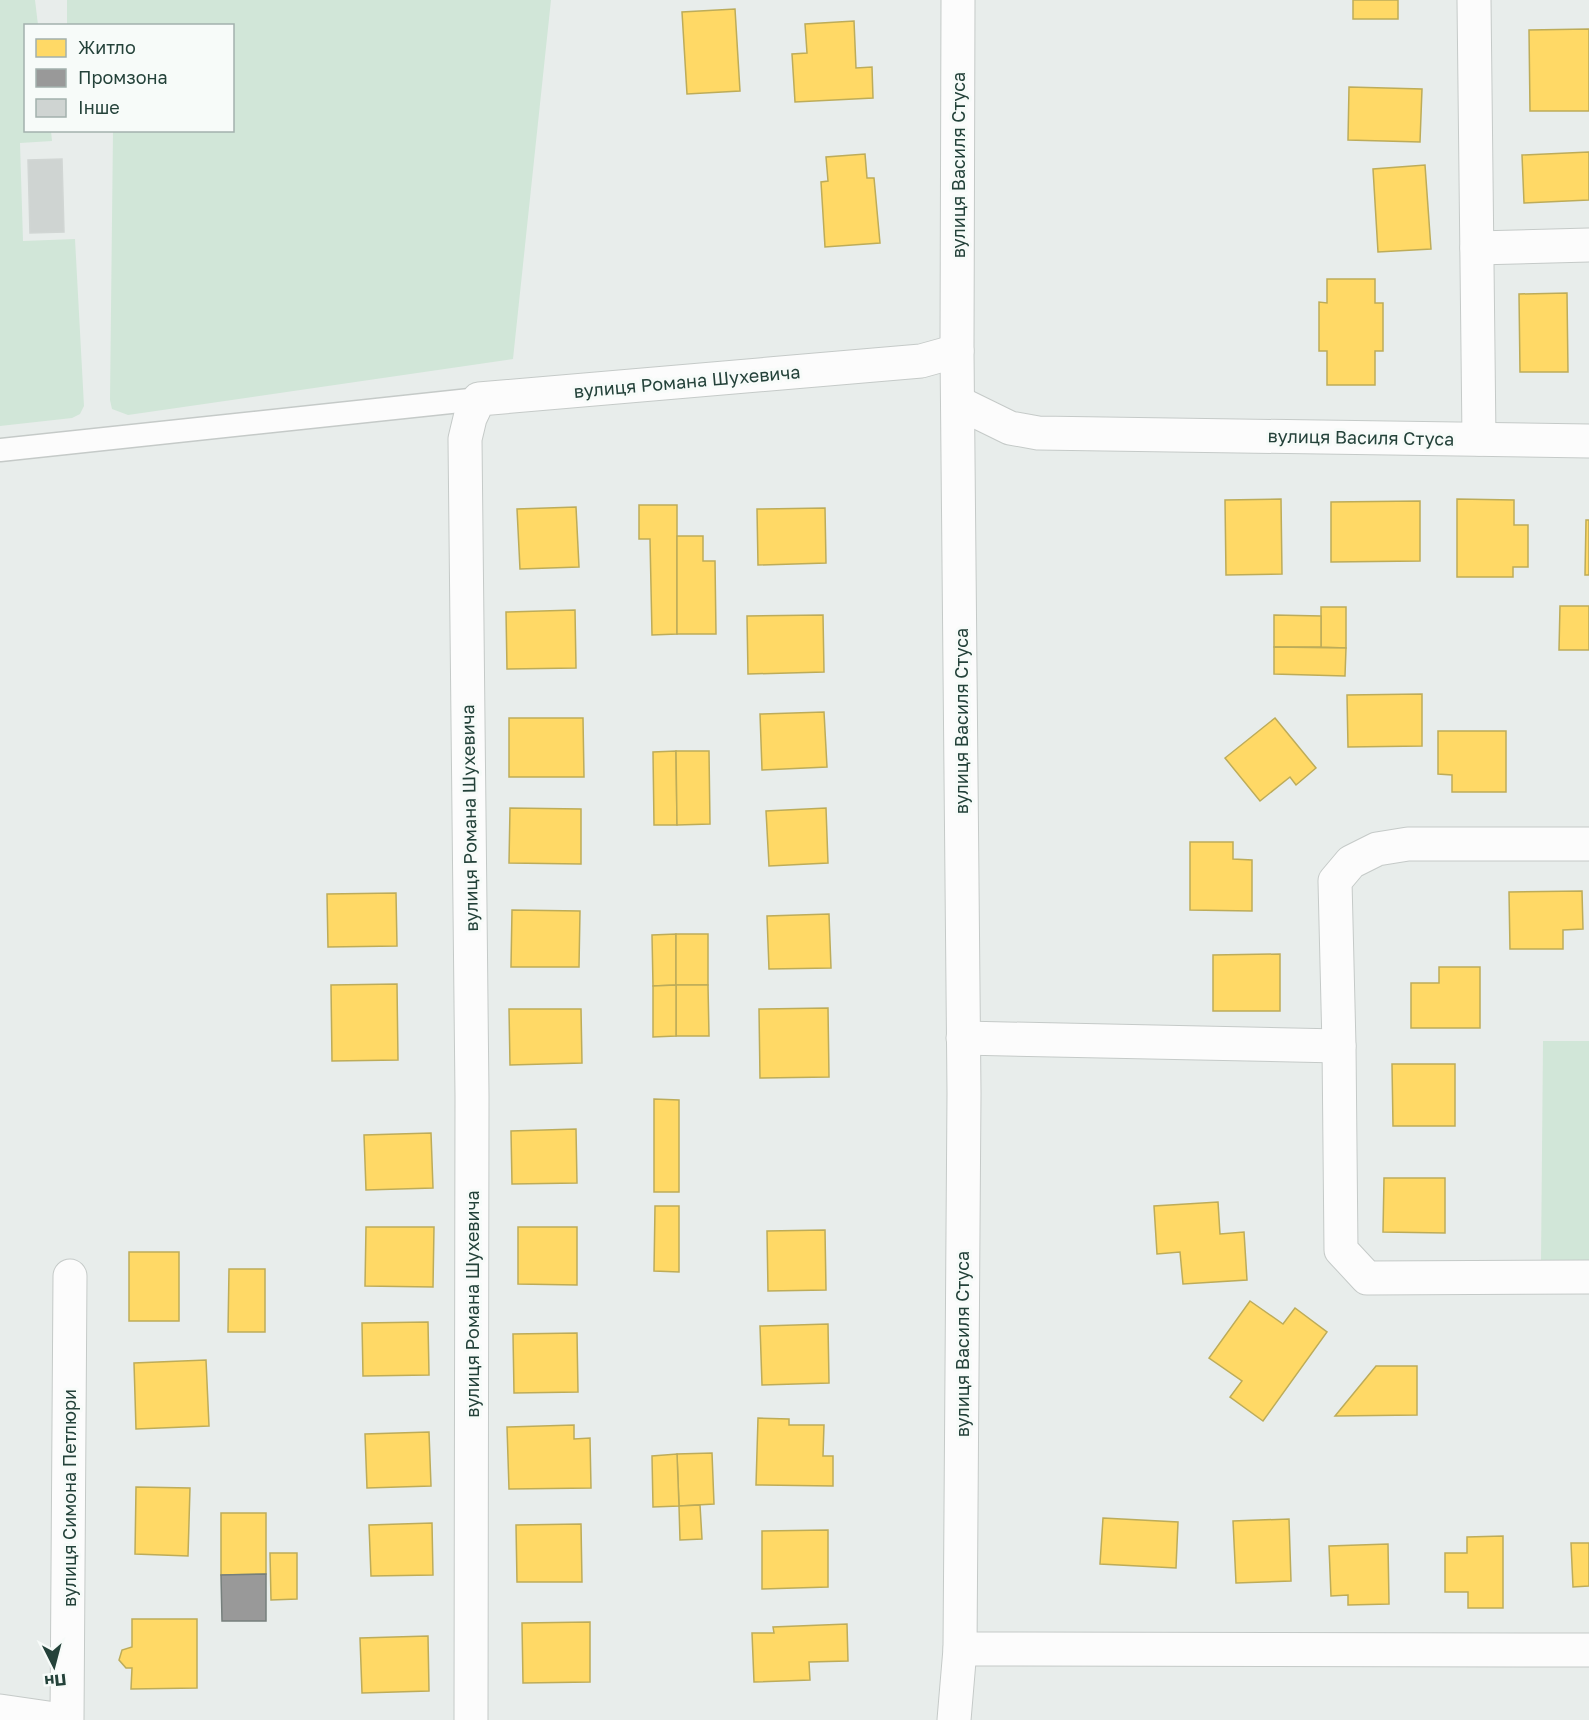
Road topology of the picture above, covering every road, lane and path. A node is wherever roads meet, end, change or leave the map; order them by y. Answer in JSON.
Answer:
{"nodes":[{"id":1,"x":958,"y":0,"type":"edge"},
{"id":2,"x":1474,"y":0,"type":"edge"},
{"id":3,"x":1589,"y":245,"type":"edge"},
{"id":4,"x":1477,"y":248,"type":"junction"},
{"id":5,"x":957,"y":351,"type":"junction"},
{"id":6,"x":479,"y":399,"type":"junction"},
{"id":7,"x":959,"y":403,"type":"junction"},
{"id":8,"x":1479,"y":439,"type":"junction"},
{"id":9,"x":1589,"y":441,"type":"edge"},
{"id":10,"x":0,"y":450,"type":"edge"},
{"id":11,"x":1589,"y":844,"type":"edge"},
{"id":12,"x":963,"y":1038,"type":"junction"},
{"id":13,"x":1339,"y":1046,"type":"junction"},
{"id":14,"x":70,"y":1276,"type":"dead end"},
{"id":15,"x":1589,"y":1277,"type":"edge"},
{"id":16,"x":960,"y":1649,"type":"junction"},
{"id":17,"x":1589,"y":1650,"type":"edge"},
{"id":18,"x":0,"y":1712,"type":"edge"},
{"id":19,"x":62,"y":1720,"type":"edge"},
{"id":20,"x":67,"y":1720,"type":"edge"},
{"id":21,"x":471,"y":1720,"type":"edge"},
{"id":22,"x":954,"y":1720,"type":"edge"}],
"edges":[{"from":1,"to":5,"type":"street","name":"вулиця Василя Стуса"},
{"from":2,"to":4,"type":"street"},
{"from":3,"to":4,"type":"street"},
{"from":4,"to":8,"type":"street"},
{"from":5,"to":6,"type":"street","name":"вулиця Романа Шухевича"},
{"from":5,"to":7,"type":"street","name":"вулиця Василя Стуса"},
{"from":6,"to":10,"type":"lane"},
{"from":6,"to":21,"type":"street","name":"вулиця Романа Шухевича"},
{"from":7,"to":8,"type":"street","name":"вулиця Василя Стуса"},
{"from":7,"to":12,"type":"street","name":"вулиця Василя Стуса"},
{"from":8,"to":9,"type":"street","name":"вулиця Василя Стуса"},
{"from":11,"to":13,"type":"street"},
{"from":12,"to":13,"type":"street"},
{"from":12,"to":16,"type":"street","name":"вулиця Василя Стуса"},
{"from":13,"to":15,"type":"street"},
{"from":14,"to":20,"type":"street","name":"вулиця Симона Петлюри"},
{"from":16,"to":17,"type":"street"},
{"from":16,"to":22,"type":"street","name":"вулиця Василя Стуса"},
{"from":18,"to":19,"type":"street"}]}
